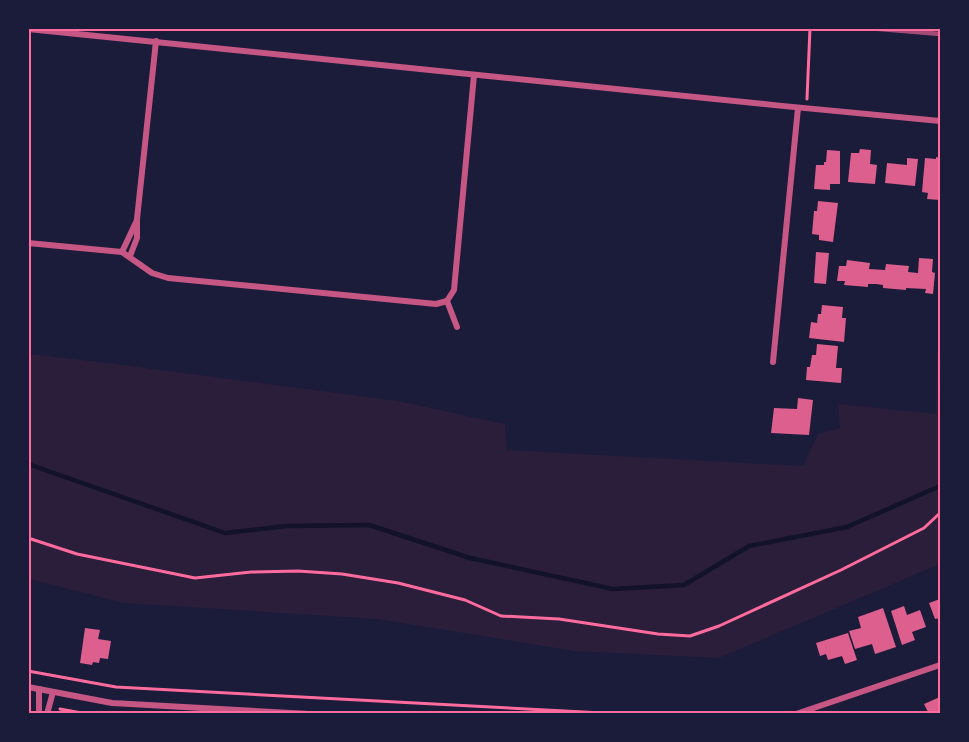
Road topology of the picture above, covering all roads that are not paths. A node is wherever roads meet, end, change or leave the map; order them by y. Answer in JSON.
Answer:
{"nodes":[{"id":1,"x":28,"y":29,"type":"edge"},
{"id":2,"x":156,"y":41,"type":"junction"},
{"id":3,"x":474,"y":75,"type":"junction"},
{"id":4,"x":798,"y":108,"type":"junction"},
{"id":5,"x":940,"y":121,"type":"edge"},
{"id":6,"x":137,"y":219,"type":"junction"},
{"id":7,"x":28,"y":243,"type":"edge"},
{"id":8,"x":122,"y":252,"type":"junction"},
{"id":9,"x":130,"y":256,"type":"junction"},
{"id":10,"x":447,"y":301,"type":"junction"},
{"id":11,"x":457,"y":327,"type":"dead end"},
{"id":12,"x":773,"y":362,"type":"dead end"},
{"id":13,"x":940,"y":665,"type":"edge"},
{"id":14,"x":28,"y":687,"type":"edge"},
{"id":15,"x":39,"y":689,"type":"junction"},
{"id":16,"x":53,"y":692,"type":"junction"},
{"id":17,"x":39,"y":714,"type":"edge"},
{"id":18,"x":47,"y":714,"type":"edge"},
{"id":19,"x":309,"y":714,"type":"edge"},
{"id":20,"x":796,"y":714,"type":"edge"}],
"edges":[{"from":1,"to":2,"type":"street"},
{"from":2,"to":3,"type":"street"},
{"from":2,"to":6,"type":"street"},
{"from":3,"to":4,"type":"street"},
{"from":3,"to":10,"type":"street"},
{"from":4,"to":5,"type":"street"},
{"from":4,"to":12,"type":"street"},
{"from":6,"to":8,"type":"street"},
{"from":6,"to":9,"type":"street"},
{"from":7,"to":8,"type":"street"},
{"from":8,"to":9,"type":"street"},
{"from":9,"to":10,"type":"street"},
{"from":10,"to":11,"type":"street"},
{"from":13,"to":20,"type":"street"},
{"from":14,"to":15,"type":"street"},
{"from":15,"to":16,"type":"street"},
{"from":15,"to":17,"type":"street"},
{"from":16,"to":18,"type":"street"},
{"from":16,"to":19,"type":"street"}]}
